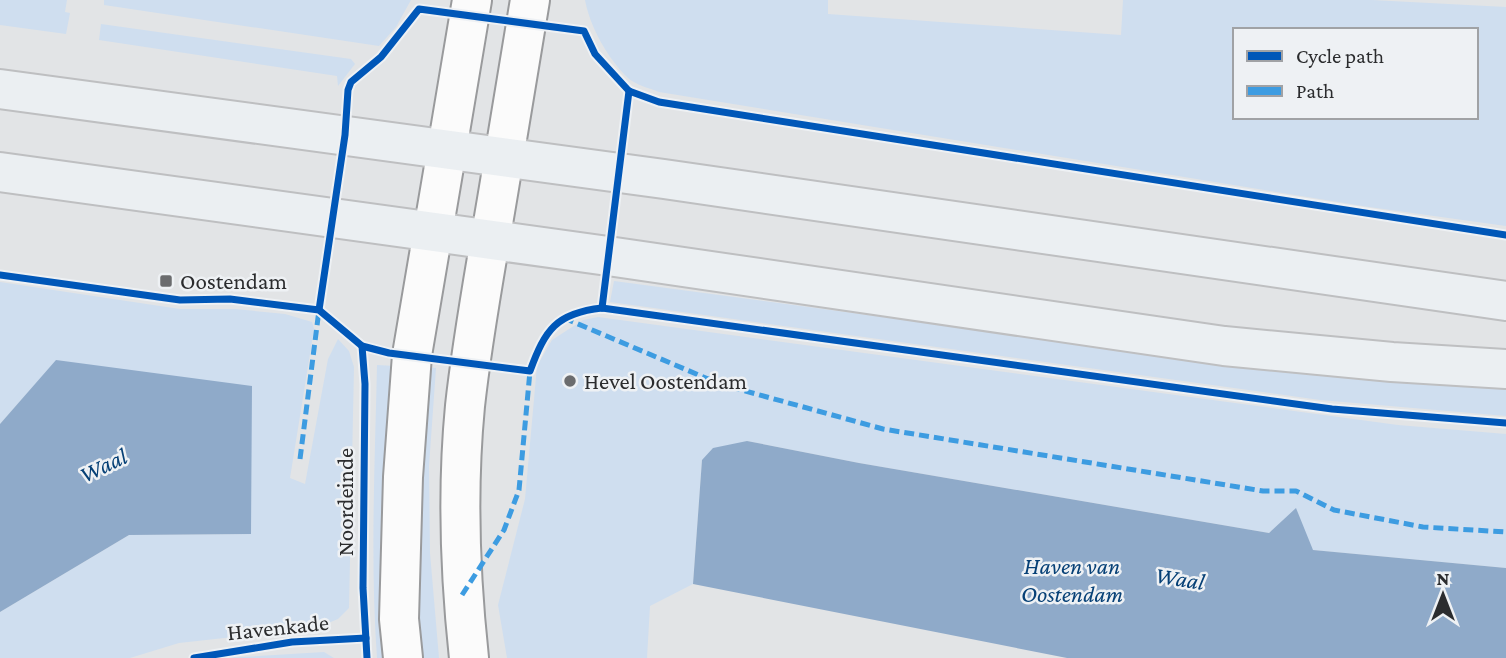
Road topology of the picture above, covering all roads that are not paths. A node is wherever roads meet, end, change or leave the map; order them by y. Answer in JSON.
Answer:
{"nodes":[{"id":1,"x":472,"y":0,"type":"edge"},
{"id":2,"x":530,"y":0,"type":"edge"},
{"id":3,"x":0,"y":89,"type":"edge"},
{"id":4,"x":447,"y":149,"type":"junction"},
{"id":5,"x":504,"y":158,"type":"junction"},
{"id":6,"x":0,"y":172,"type":"edge"},
{"id":7,"x":433,"y":232,"type":"junction"},
{"id":8,"x":491,"y":241,"type":"junction"},
{"id":9,"x":1506,"y":301,"type":"edge"},
{"id":10,"x":1506,"y":369,"type":"edge"},
{"id":11,"x":404,"y":658,"type":"edge"},
{"id":12,"x":469,"y":658,"type":"edge"}],
"edges":[{"from":1,"to":4,"type":"main road"},
{"from":2,"to":5,"type":"main road"},
{"from":3,"to":4,"type":"main road"},
{"from":4,"to":5,"type":"main road"},
{"from":4,"to":7,"type":"main road"},
{"from":5,"to":8,"type":"main road"},
{"from":5,"to":9,"type":"main road"},
{"from":6,"to":7,"type":"main road"},
{"from":7,"to":8,"type":"main road"},
{"from":7,"to":11,"type":"main road"},
{"from":8,"to":10,"type":"main road"},
{"from":8,"to":12,"type":"main road"}]}
